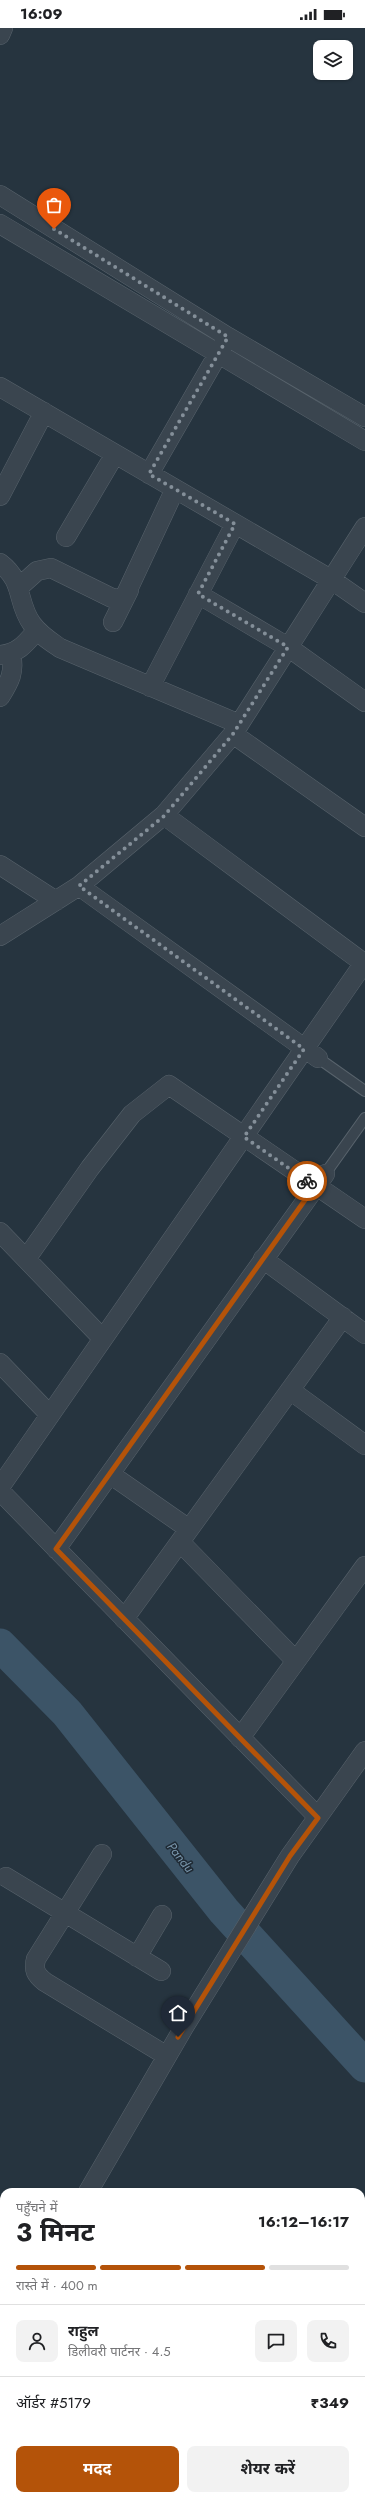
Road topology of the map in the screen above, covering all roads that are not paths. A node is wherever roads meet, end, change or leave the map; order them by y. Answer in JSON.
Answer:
{"nodes":[{"id":1,"x":3,"y":28,"type":"edge"},
{"id":2,"x":0,"y":35,"type":"edge"},
{"id":3,"x":0,"y":195,"type":"edge"},
{"id":4,"x":0,"y":224,"type":"edge"},
{"id":5,"x":224,"y":345,"type":"junction"},
{"id":6,"x":0,"y":387,"type":"edge"},
{"id":7,"x":44,"y":412,"type":"junction"},
{"id":8,"x":365,"y":417,"type":"edge"},
{"id":9,"x":365,"y":441,"type":"edge"},
{"id":10,"x":115,"y":454,"type":"junction"},
{"id":11,"x":149,"y":474,"type":"junction"},
{"id":12,"x":175,"y":488,"type":"junction"},
{"id":13,"x":0,"y":496,"type":"edge"},
{"id":14,"x":235,"y":524,"type":"junction"},
{"id":15,"x":365,"y":527,"type":"edge"},
{"id":16,"x":66,"y":537,"type":"dead end"},
{"id":17,"x":0,"y":563,"type":"edge"},
{"id":18,"x":332,"y":580,"type":"junction"},
{"id":19,"x":18,"y":588,"type":"junction"},
{"id":20,"x":129,"y":590,"type":"junction"},
{"id":21,"x":198,"y":594,"type":"junction"},
{"id":22,"x":365,"y":603,"type":"edge"},
{"id":23,"x":113,"y":622,"type":"dead end"},
{"id":24,"x":37,"y":630,"type":"junction"},
{"id":25,"x":288,"y":647,"type":"junction"},
{"id":26,"x":5,"y":655,"type":"edge"},
{"id":27,"x":150,"y":687,"type":"junction"},
{"id":28,"x":0,"y":697,"type":"edge"},
{"id":29,"x":365,"y":702,"type":"edge"},
{"id":30,"x":236,"y":729,"type":"junction"},
{"id":31,"x":164,"y":816,"type":"junction"},
{"id":32,"x":365,"y":828,"type":"edge"},
{"id":33,"x":0,"y":865,"type":"edge"},
{"id":34,"x":79,"y":886,"type":"junction"},
{"id":35,"x":56,"y":901,"type":"junction"},
{"id":36,"x":0,"y":936,"type":"edge"},
{"id":37,"x":365,"y":964,"type":"edge"},
{"id":38,"x":311,"y":1053,"type":"junction"},
{"id":39,"x":365,"y":1090,"type":"edge"},
{"id":40,"x":365,"y":1118,"type":"edge"},
{"id":41,"x":244,"y":1137,"type":"junction"},
{"id":42,"x":320,"y":1180,"type":"junction"},
{"id":43,"x":365,"y":1219,"type":"edge"},
{"id":44,"x":0,"y":1232,"type":"edge"},
{"id":45,"x":26,"y":1258,"type":"junction"},
{"id":46,"x":263,"y":1259,"type":"junction"},
{"id":47,"x":343,"y":1317,"type":"junction"},
{"id":48,"x":365,"y":1334,"type":"edge"},
{"id":49,"x":103,"y":1339,"type":"junction"},
{"id":50,"x":0,"y":1363,"type":"edge"},
{"id":51,"x":290,"y":1390,"type":"junction"},
{"id":52,"x":50,"y":1415,"type":"junction"},
{"id":53,"x":365,"y":1445,"type":"edge"},
{"id":54,"x":110,"y":1474,"type":"junction"},
{"id":55,"x":0,"y":1487,"type":"edge"},
{"id":56,"x":0,"y":1491,"type":"edge"},
{"id":57,"x":184,"y":1536,"type":"junction"},
{"id":58,"x":56,"y":1549,"type":"junction"},
{"id":59,"x":365,"y":1566,"type":"edge"},
{"id":60,"x":124,"y":1619,"type":"junction"},
{"id":61,"x":296,"y":1661,"type":"junction"},
{"id":62,"x":240,"y":1738,"type":"junction"},
{"id":63,"x":365,"y":1752,"type":"edge"},
{"id":64,"x":318,"y":1818,"type":"junction"},
{"id":65,"x":102,"y":1854,"type":"dead end"},
{"id":66,"x":6,"y":1877,"type":"dead end"},
{"id":67,"x":65,"y":1913,"type":"junction"},
{"id":68,"x":162,"y":1914,"type":"dead end"},
{"id":69,"x":137,"y":1957,"type":"junction"},
{"id":70,"x":161,"y":1971,"type":"dead end"},
{"id":71,"x":167,"y":2056,"type":"junction"},
{"id":72,"x":90,"y":2188,"type":"edge"}],
"edges":[{"from":1,"to":2,"type":"street"},
{"from":3,"to":5,"type":"street"},
{"from":4,"to":5,"type":"street"},
{"from":5,"to":8,"type":"street"},
{"from":5,"to":9,"type":"street"},
{"from":5,"to":11,"type":"street"},
{"from":6,"to":7,"type":"street"},
{"from":7,"to":10,"type":"street"},
{"from":7,"to":13,"type":"street"},
{"from":10,"to":11,"type":"street"},
{"from":10,"to":16,"type":"street"},
{"from":11,"to":12,"type":"street"},
{"from":12,"to":14,"type":"street"},
{"from":12,"to":20,"type":"street"},
{"from":14,"to":18,"type":"street"},
{"from":14,"to":21,"type":"street"},
{"from":15,"to":18,"type":"street"},
{"from":17,"to":19,"type":"street"},
{"from":18,"to":22,"type":"street"},
{"from":18,"to":25,"type":"street"},
{"from":19,"to":20,"type":"street"},
{"from":19,"to":24,"type":"street"},
{"from":20,"to":23,"type":"street"},
{"from":21,"to":25,"type":"street"},
{"from":21,"to":27,"type":"street"},
{"from":24,"to":26,"type":"street"},
{"from":24,"to":27,"type":"street"},
{"from":25,"to":29,"type":"street"},
{"from":25,"to":30,"type":"street"},
{"from":26,"to":28,"type":"street"},
{"from":27,"to":30,"type":"street"},
{"from":30,"to":31,"type":"street"},
{"from":30,"to":32,"type":"street"},
{"from":31,"to":34,"type":"street"},
{"from":31,"to":37,"type":"street"},
{"from":33,"to":35,"type":"street"},
{"from":34,"to":35,"type":"street"},
{"from":34,"to":38,"type":"street"},
{"from":35,"to":36,"type":"street"},
{"from":37,"to":38,"type":"street"},
{"from":38,"to":39,"type":"lane"},
{"from":38,"to":41,"type":"street"},
{"from":40,"to":42,"type":"lane"},
{"from":41,"to":42,"type":"street"},
{"from":41,"to":45,"type":"street"},
{"from":41,"to":49,"type":"street"},
{"from":42,"to":43,"type":"street"},
{"from":42,"to":46,"type":"street"},
{"from":44,"to":45,"type":"street"},
{"from":45,"to":49,"type":"street"},
{"from":46,"to":47,"type":"street"},
{"from":46,"to":54,"type":"street"},
{"from":47,"to":48,"type":"street"},
{"from":47,"to":51,"type":"street"},
{"from":49,"to":52,"type":"street"},
{"from":50,"to":52,"type":"street"},
{"from":51,"to":53,"type":"street"},
{"from":51,"to":57,"type":"street"},
{"from":52,"to":55,"type":"street"},
{"from":54,"to":57,"type":"street"},
{"from":54,"to":58,"type":"street"},
{"from":56,"to":58,"type":"street"},
{"from":57,"to":60,"type":"street"},
{"from":57,"to":61,"type":"street"},
{"from":58,"to":60,"type":"street"},
{"from":59,"to":61,"type":"street"},
{"from":60,"to":62,"type":"street"},
{"from":61,"to":62,"type":"street"},
{"from":62,"to":64,"type":"street"},
{"from":63,"to":64,"type":"street"},
{"from":64,"to":71,"type":"street"},
{"from":65,"to":67,"type":"street"},
{"from":66,"to":67,"type":"street"},
{"from":67,"to":69,"type":"street"},
{"from":67,"to":71,"type":"street"},
{"from":68,"to":69,"type":"street"},
{"from":69,"to":70,"type":"street"},
{"from":71,"to":72,"type":"street"}]}
